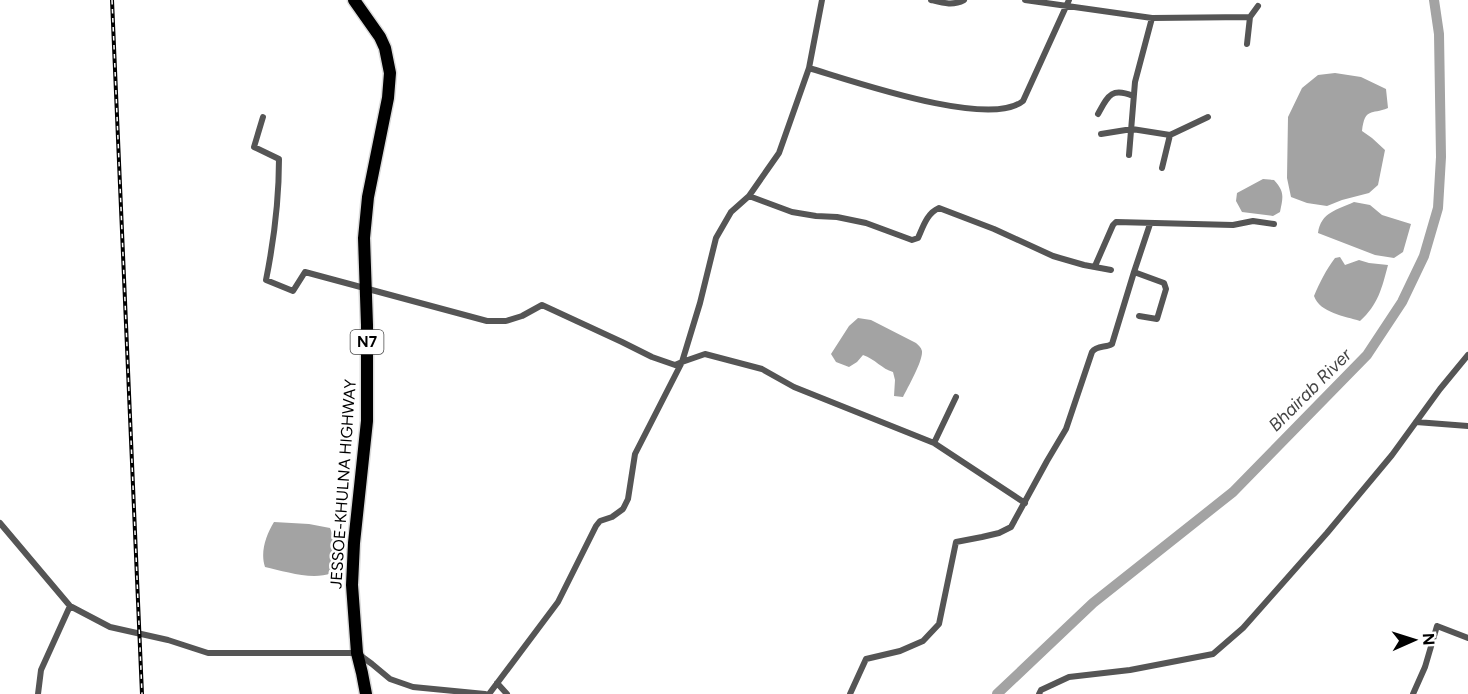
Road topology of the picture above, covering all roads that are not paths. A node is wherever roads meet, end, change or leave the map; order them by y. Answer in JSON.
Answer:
{"nodes":[{"id":1,"x":354,"y":0,"type":"edge"},
{"id":2,"x":822,"y":0,"type":"edge"},
{"id":3,"x":931,"y":0,"type":"edge"},
{"id":4,"x":964,"y":0,"type":"edge"},
{"id":5,"x":1025,"y":0,"type":"edge"},
{"id":6,"x":1067,"y":3,"type":"edge"},
{"id":7,"x":1258,"y":6,"type":"dead end"},
{"id":8,"x":1250,"y":17,"type":"junction"},
{"id":9,"x":1152,"y":18,"type":"junction"},
{"id":10,"x":1247,"y":44,"type":"dead end"},
{"id":11,"x":809,"y":68,"type":"junction"},
{"id":12,"x":1133,"y":96,"type":"junction"},
{"id":13,"x":1098,"y":114,"type":"dead end"},
{"id":14,"x":263,"y":117,"type":"dead end"},
{"id":15,"x":1208,"y":117,"type":"dead end"},
{"id":16,"x":1132,"y":129,"type":"junction"},
{"id":17,"x":1101,"y":134,"type":"dead end"},
{"id":18,"x":1170,"y":135,"type":"junction"},
{"id":19,"x":1129,"y":154,"type":"dead end"},
{"id":20,"x":1162,"y":168,"type":"dead end"},
{"id":21,"x":749,"y":196,"type":"junction"},
{"id":22,"x":1150,"y":224,"type":"junction"},
{"id":23,"x":1274,"y":224,"type":"dead end"},
{"id":24,"x":1095,"y":266,"type":"junction"},
{"id":25,"x":1111,"y":270,"type":"dead end"},
{"id":26,"x":1134,"y":272,"type":"junction"},
{"id":27,"x":366,"y":288,"type":"junction"},
{"id":28,"x":1139,"y":316,"type":"dead end"},
{"id":29,"x":1468,"y":355,"type":"edge"},
{"id":30,"x":682,"y":362,"type":"junction"},
{"id":31,"x":956,"y":397,"type":"dead end"},
{"id":32,"x":1416,"y":422,"type":"junction"},
{"id":33,"x":1468,"y":426,"type":"edge"},
{"id":34,"x":934,"y":443,"type":"junction"},
{"id":35,"x":1025,"y":503,"type":"junction"},
{"id":36,"x":0,"y":523,"type":"edge"},
{"id":37,"x":70,"y":606,"type":"junction"},
{"id":38,"x":1468,"y":638,"type":"edge"},
{"id":39,"x":357,"y":653,"type":"junction"},
{"id":40,"x":497,"y":683,"type":"junction"},
{"id":41,"x":38,"y":694,"type":"edge"},
{"id":42,"x":366,"y":694,"type":"edge"},
{"id":43,"x":487,"y":694,"type":"edge"},
{"id":44,"x":507,"y":694,"type":"edge"},
{"id":45,"x":850,"y":694,"type":"edge"},
{"id":46,"x":1039,"y":694,"type":"edge"},
{"id":47,"x":1413,"y":694,"type":"edge"}],
"edges":[{"from":1,"to":27,"type":"highway","name":"JESSOE-KHULNA HIGHWAY","number":"N7"},
{"from":2,"to":11,"type":"street"},
{"from":3,"to":4,"type":"street"},
{"from":5,"to":6,"type":"street"},
{"from":6,"to":9,"type":"street"},
{"from":6,"to":11,"type":"street"},
{"from":7,"to":8,"type":"street"},
{"from":8,"to":9,"type":"street"},
{"from":8,"to":10,"type":"street"},
{"from":9,"to":12,"type":"street"},
{"from":11,"to":21,"type":"street"},
{"from":12,"to":13,"type":"street"},
{"from":12,"to":16,"type":"street"},
{"from":14,"to":27,"type":"street"},
{"from":15,"to":18,"type":"street"},
{"from":16,"to":17,"type":"street"},
{"from":16,"to":18,"type":"street"},
{"from":16,"to":19,"type":"street"},
{"from":18,"to":20,"type":"street"},
{"from":21,"to":24,"type":"street"},
{"from":21,"to":30,"type":"street"},
{"from":22,"to":23,"type":"street"},
{"from":22,"to":24,"type":"street"},
{"from":22,"to":26,"type":"street"},
{"from":24,"to":25,"type":"street"},
{"from":26,"to":28,"type":"street"},
{"from":26,"to":35,"type":"street"},
{"from":27,"to":30,"type":"street"},
{"from":27,"to":39,"type":"highway","name":"JESSOE-KHULNA HIGHWAY","number":"N7"},
{"from":29,"to":32,"type":"street"},
{"from":30,"to":34,"type":"street"},
{"from":30,"to":40,"type":"street"},
{"from":31,"to":34,"type":"street"},
{"from":32,"to":33,"type":"street"},
{"from":32,"to":46,"type":"street"},
{"from":34,"to":35,"type":"street"},
{"from":35,"to":45,"type":"street"},
{"from":36,"to":37,"type":"street"},
{"from":37,"to":39,"type":"street"},
{"from":37,"to":41,"type":"street"},
{"from":38,"to":47,"type":"street"},
{"from":39,"to":42,"type":"highway","name":"JESSOE-KHULNA HIGHWAY","number":"N7"},
{"from":39,"to":43,"type":"street"},
{"from":40,"to":43,"type":"street"},
{"from":40,"to":44,"type":"street"}]}
